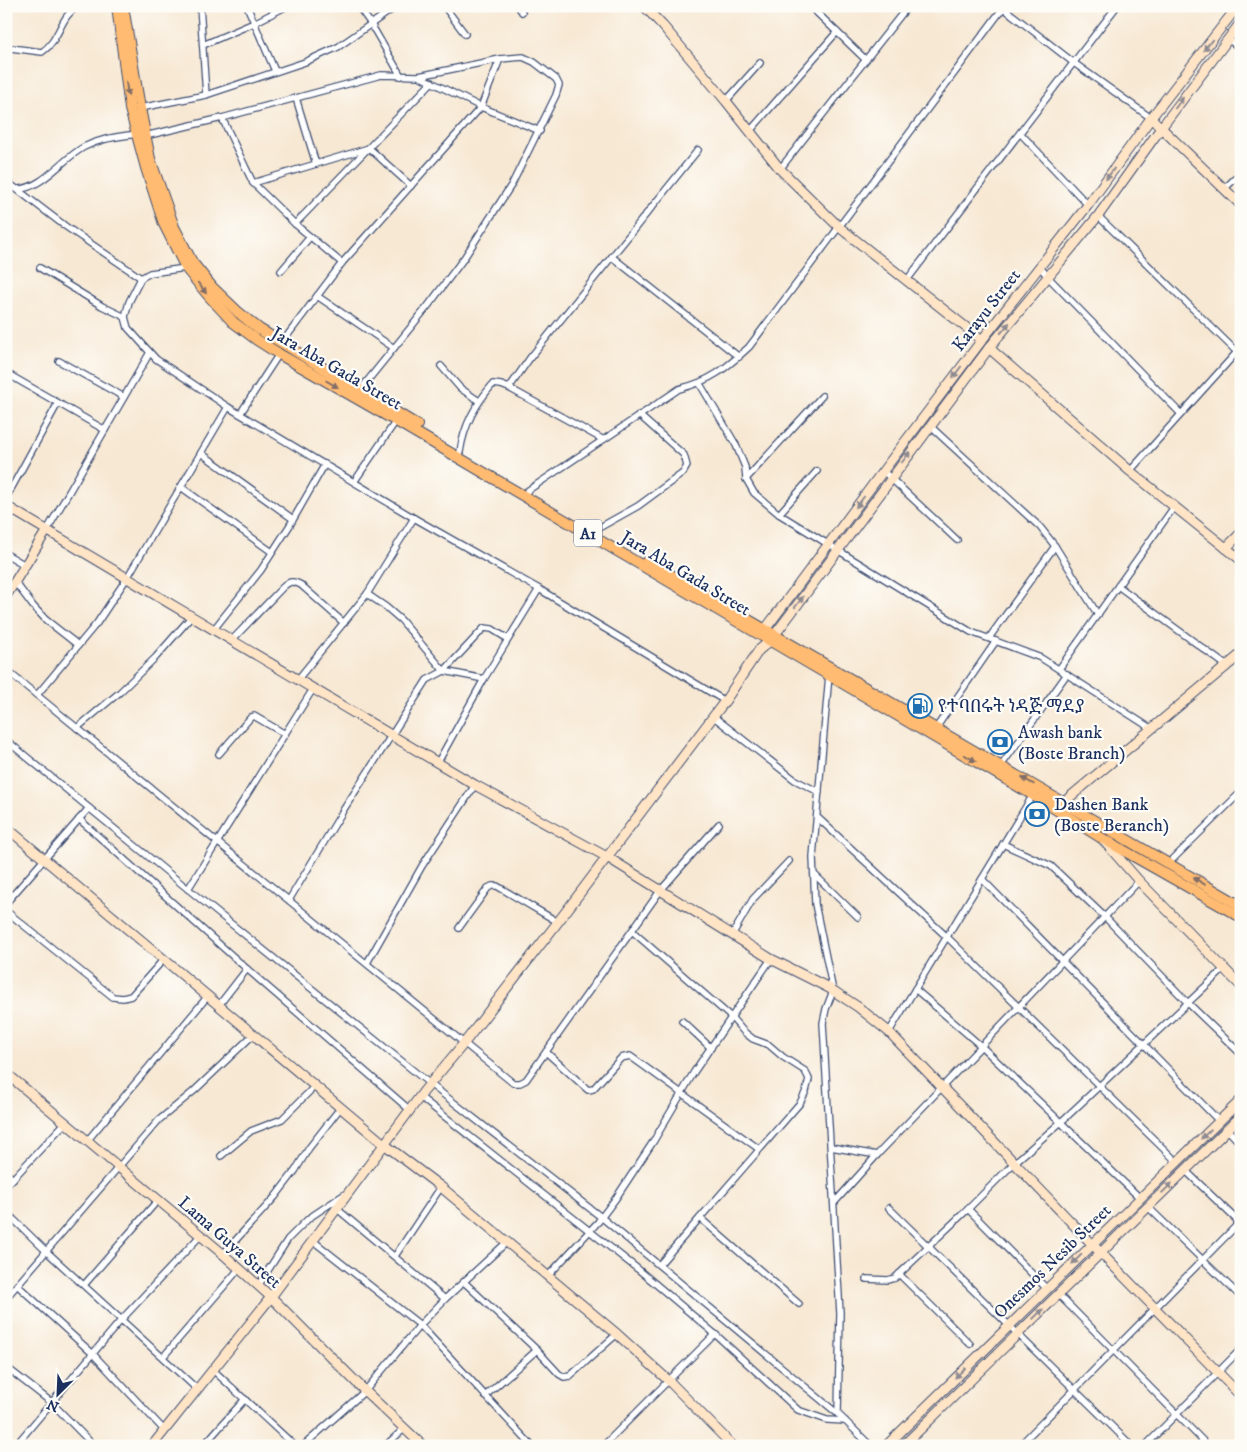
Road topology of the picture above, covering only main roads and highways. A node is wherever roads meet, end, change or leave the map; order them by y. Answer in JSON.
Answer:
{"nodes":[{"id":1,"x":117,"y":6,"type":"edge"},
{"id":2,"x":124,"y":6,"type":"edge"},
{"id":3,"x":141,"y":135,"type":"junction"},
{"id":4,"x":280,"y":349,"type":"junction"},
{"id":5,"x":768,"y":635,"type":"junction"},
{"id":6,"x":1241,"y":906,"type":"edge"},
{"id":7,"x":1241,"y":917,"type":"edge"}],
"edges":[{"from":1,"to":3,"type":"main road","name":"Jara Aba Gada Street","number":"A1","one_way":true},
{"from":2,"to":3,"type":"main road","name":"Jara Aba Gada Street","number":"A1"},
{"from":3,"to":4,"type":"main road","name":"Jara Aba Gada Street","number":"A1"},
{"from":3,"to":4,"type":"main road","name":"Jara Aba Gada Street","number":"A1","one_way":true},
{"from":4,"to":5,"type":"main road","name":"Jara Aba Gada Street","number":"A1","one_way":true},
{"from":4,"to":5,"type":"main road","name":"Jara Aba Gada Street","number":"A1"},
{"from":6,"to":5,"type":"main road","name":"Jara Aba Gada Street","number":"A1","one_way":true},
{"from":5,"to":7,"type":"main road","name":"Jara Aba Gada Street","number":"A1","one_way":true}]}
